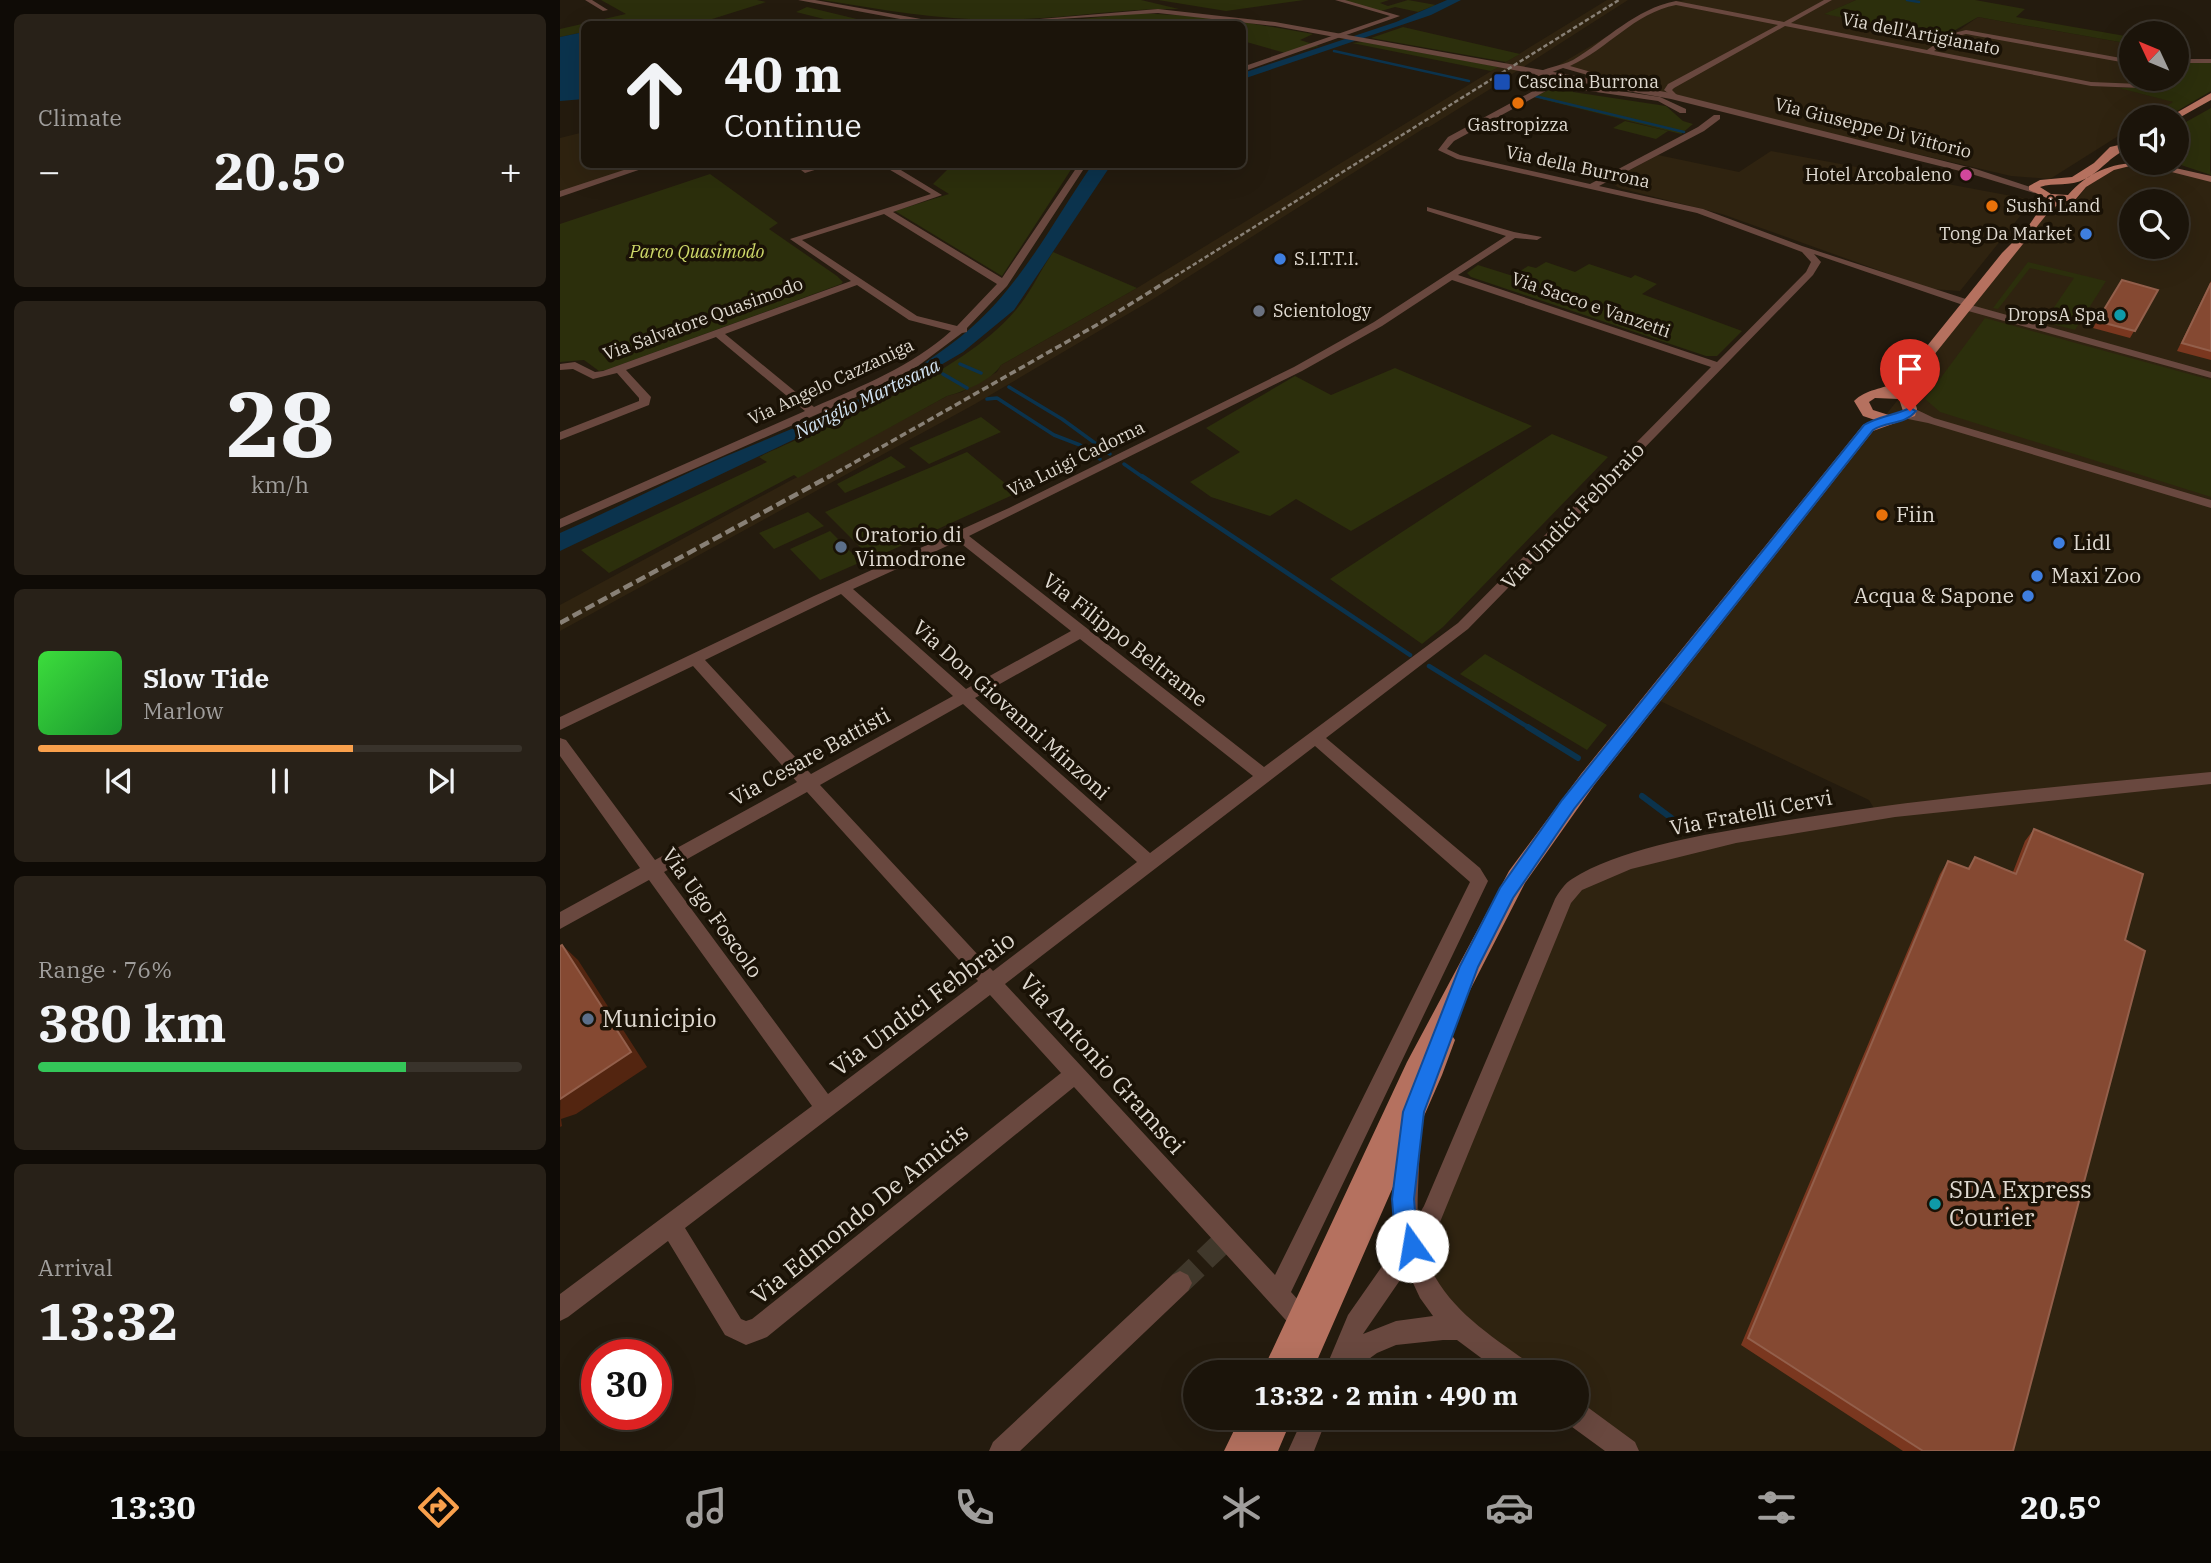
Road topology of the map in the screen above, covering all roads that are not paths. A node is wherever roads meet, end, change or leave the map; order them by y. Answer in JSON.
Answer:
{"nodes":[{"id":1,"x":589,"y":0,"type":"edge"},
{"id":2,"x":802,"y":0,"type":"edge"},
{"id":3,"x":1338,"y":0,"type":"edge"},
{"id":4,"x":1829,"y":0,"type":"edge"},
{"id":5,"x":1837,"y":3,"type":"dead end"},
{"id":6,"x":1822,"y":5,"type":"junction"},
{"id":7,"x":605,"y":10,"type":"dead end"},
{"id":8,"x":1409,"y":12,"type":"dead end"},
{"id":9,"x":1397,"y":16,"type":"junction"},
{"id":10,"x":923,"y":20,"type":"junction"},
{"id":11,"x":926,"y":21,"type":"edge"},
{"id":12,"x":946,"y":21,"type":"edge"},
{"id":13,"x":1043,"y":21,"type":"edge"},
{"id":14,"x":1236,"y":21,"type":"edge"},
{"id":15,"x":1246,"y":23,"type":"edge"},
{"id":16,"x":1789,"y":24,"type":"junction"},
{"id":17,"x":1326,"y":35,"type":"junction"},
{"id":18,"x":1928,"y":52,"type":"junction"},
{"id":19,"x":2119,"y":60,"type":"edge"},
{"id":20,"x":2189,"y":61,"type":"edge"},
{"id":21,"x":2211,"y":61,"type":"edge"},
{"id":22,"x":1562,"y":66,"type":"junction"},
{"id":23,"x":1246,"y":68,"type":"edge"},
{"id":24,"x":1554,"y":83,"type":"junction"},
{"id":25,"x":2119,"y":85,"type":"edge"},
{"id":26,"x":1673,"y":95,"type":"junction"},
{"id":27,"x":2211,"y":96,"type":"edge"},
{"id":28,"x":2211,"y":105,"type":"edge"},
{"id":29,"x":1683,"y":106,"type":"junction"},
{"id":30,"x":2189,"y":108,"type":"edge"},
{"id":31,"x":1718,"y":114,"type":"junction"},
{"id":32,"x":1695,"y":117,"type":"junction"},
{"id":33,"x":2189,"y":117,"type":"edge"},
{"id":34,"x":1696,"y":132,"type":"junction"},
{"id":35,"x":2119,"y":148,"type":"edge"},
{"id":36,"x":2112,"y":153,"type":"junction"},
{"id":37,"x":2119,"y":156,"type":"edge"},
{"id":38,"x":2119,"y":166,"type":"edge"},
{"id":39,"x":640,"y":168,"type":"edge"},
{"id":40,"x":813,"y":168,"type":"edge"},
{"id":41,"x":891,"y":168,"type":"edge"},
{"id":42,"x":1080,"y":168,"type":"edge"},
{"id":43,"x":805,"y":170,"type":"dead end"},
{"id":44,"x":2189,"y":171,"type":"edge"},
{"id":45,"x":2189,"y":174,"type":"edge"},
{"id":46,"x":2211,"y":179,"type":"edge"},
{"id":47,"x":2054,"y":183,"type":"junction"},
{"id":48,"x":1592,"y":186,"type":"junction"},
{"id":49,"x":2038,"y":189,"type":"junction"},
{"id":50,"x":2076,"y":191,"type":"junction"},
{"id":51,"x":560,"y":194,"type":"edge"},
{"id":52,"x":2062,"y":199,"type":"junction"},
{"id":53,"x":1430,"y":209,"type":"dead end"},
{"id":54,"x":886,"y":211,"type":"junction"},
{"id":55,"x":1513,"y":235,"type":"junction"},
{"id":56,"x":1537,"y":237,"type":"dead end"},
{"id":57,"x":1794,"y":244,"type":"junction"},
{"id":58,"x":2006,"y":255,"type":"junction"},
{"id":59,"x":1842,"y":261,"type":"junction"},
{"id":60,"x":1813,"y":268,"type":"junction"},
{"id":61,"x":1451,"y":276,"type":"junction"},
{"id":62,"x":859,"y":281,"type":"junction"},
{"id":63,"x":1004,"y":284,"type":"junction"},
{"id":64,"x":1967,"y":305,"type":"junction"},
{"id":65,"x":963,"y":330,"type":"junction"},
{"id":66,"x":718,"y":333,"type":"junction"},
{"id":67,"x":1719,"y":366,"type":"junction"},
{"id":68,"x":560,"y":367,"type":"edge"},
{"id":69,"x":619,"y":369,"type":"junction"},
{"id":70,"x":2211,"y":375,"type":"edge"},
{"id":71,"x":1903,"y":385,"type":"junction"},
{"id":72,"x":1884,"y":394,"type":"junction"},
{"id":73,"x":1907,"y":409,"type":"junction"},
{"id":74,"x":813,"y":412,"type":"junction"},
{"id":75,"x":1868,"y":420,"type":"junction"},
{"id":76,"x":560,"y":436,"type":"edge"},
{"id":77,"x":2211,"y":504,"type":"edge"},
{"id":78,"x":565,"y":522,"type":"edge"},
{"id":79,"x":960,"y":536,"type":"junction"},
{"id":80,"x":843,"y":588,"type":"junction"},
{"id":81,"x":1081,"y":632,"type":"junction"},
{"id":82,"x":694,"y":658,"type":"junction"},
{"id":83,"x":965,"y":697,"type":"junction"},
{"id":84,"x":560,"y":724,"type":"edge"},
{"id":85,"x":1316,"y":738,"type":"junction"},
{"id":86,"x":560,"y":744,"type":"edge"},
{"id":87,"x":1265,"y":777,"type":"junction"},
{"id":88,"x":2211,"y":778,"type":"edge"},
{"id":89,"x":810,"y":783,"type":"junction"},
{"id":90,"x":1151,"y":864,"type":"junction"},
{"id":91,"x":653,"y":870,"type":"junction"},
{"id":92,"x":560,"y":921,"type":"edge"},
{"id":93,"x":1469,"y":966,"type":"junction"},
{"id":94,"x":993,"y":984,"type":"junction"},
{"id":95,"x":1076,"y":1073,"type":"junction"},
{"id":96,"x":827,"y":1109,"type":"junction"},
{"id":97,"x":1414,"y":1112,"type":"junction"},
{"id":98,"x":671,"y":1226,"type":"junction"},
{"id":99,"x":1412,"y":1246,"type":"junction"},
{"id":100,"x":1180,"y":1283,"type":"tunnel mouth"},
{"id":101,"x":1278,"y":1295,"type":"junction"},
{"id":102,"x":560,"y":1309,"type":"edge"},
{"id":103,"x":1301,"y":1320,"type":"junction"},
{"id":104,"x":1461,"y":1328,"type":"junction"},
{"id":105,"x":1283,"y":1360,"type":"edge"},
{"id":106,"x":1302,"y":1360,"type":"edge"},
{"id":107,"x":1339,"y":1360,"type":"edge"},
{"id":108,"x":1347,"y":1360,"type":"edge"},
{"id":109,"x":1504,"y":1360,"type":"edge"},
{"id":110,"x":1589,"y":1424,"type":"edge"},
{"id":111,"x":1250,"y":1430,"type":"edge"},
{"id":112,"x":1272,"y":1430,"type":"edge"},
{"id":113,"x":1310,"y":1430,"type":"edge"},
{"id":114,"x":1002,"y":1451,"type":"edge"},
{"id":115,"x":1240,"y":1451,"type":"edge"},
{"id":116,"x":1262,"y":1451,"type":"edge"},
{"id":117,"x":1301,"y":1451,"type":"edge"},
{"id":118,"x":1626,"y":1451,"type":"edge"}],
"edges":[{"from":1,"to":7,"type":"street"},
{"from":2,"to":10,"type":"street"},
{"from":3,"to":9,"type":"street"},
{"from":4,"to":6,"type":"street"},
{"from":5,"to":6,"type":"street"},
{"from":6,"to":16,"type":"street"},
{"from":8,"to":9,"type":"street"},
{"from":9,"to":17,"type":"street"},
{"from":10,"to":11,"type":"street"},
{"from":10,"to":12,"type":"street"},
{"from":13,"to":14,"type":"street"},
{"from":15,"to":17,"type":"street"},
{"from":16,"to":18,"type":"street","name":"Via dell'Artigianato"},
{"from":16,"to":22,"type":"street","name":"Via dell'Artigianato"},
{"from":16,"to":26,"type":"street"},
{"from":17,"to":23,"type":"street"},
{"from":17,"to":29,"type":"street"},
{"from":18,"to":19,"type":"street"},
{"from":18,"to":25,"type":"street","name":"Via dell'Artigianato"},
{"from":20,"to":21,"type":"street"},
{"from":22,"to":24,"type":"street","name":"Via dell'Artigianato"},
{"from":22,"to":26,"type":"street"},
{"from":24,"to":29,"type":"street"},
{"from":24,"to":48,"type":"street","name":"Via della Burrona"},
{"from":26,"to":29,"type":"street"},
{"from":27,"to":30,"type":"main road"},
{"from":28,"to":33,"type":"main road"},
{"from":29,"to":31,"type":"street","name":"Via Giuseppe Di Vittorio"},
{"from":29,"to":32,"type":"street"},
{"from":31,"to":32,"type":"street"},
{"from":31,"to":34,"type":"street"},
{"from":31,"to":49,"type":"street","name":"Via Giuseppe Di Vittorio"},
{"from":32,"to":34,"type":"street"},
{"from":34,"to":48,"type":"street"},
{"from":35,"to":36,"type":"main road"},
{"from":36,"to":37,"type":"main road"},
{"from":36,"to":47,"type":"main road"},
{"from":38,"to":50,"type":"main road"},
{"from":39,"to":51,"type":"street"},
{"from":40,"to":43,"type":"street"},
{"from":41,"to":54,"type":"street"},
{"from":42,"to":63,"type":"street","name":"Via Angelo Cazzaniga"},
{"from":44,"to":46,"type":"main road"},
{"from":45,"to":46,"type":"main road"},
{"from":47,"to":49,"type":"main road"},
{"from":47,"to":50,"type":"main road"},
{"from":48,"to":57,"type":"street","name":"Via della Burrona"},
{"from":49,"to":52,"type":"main road"},
{"from":49,"to":58,"type":"main road"},
{"from":50,"to":52,"type":"main road"},
{"from":52,"to":58,"type":"main road"},
{"from":53,"to":55,"type":"street"},
{"from":54,"to":62,"type":"street"},
{"from":54,"to":63,"type":"street"},
{"from":55,"to":56,"type":"street"},
{"from":55,"to":61,"type":"street","name":"Via Luigi Cadorna"},
{"from":57,"to":59,"type":"street","name":"Via della Burrona"},
{"from":57,"to":60,"type":"street","name":"Via della Burrona"},
{"from":58,"to":64,"type":"main road"},
{"from":59,"to":60,"type":"street","name":"Via della Burrona"},
{"from":59,"to":64,"type":"street","name":"Via della Burrona"},
{"from":60,"to":67,"type":"street","name":"Via Undici Febbraio"},
{"from":61,"to":67,"type":"street","name":"Via Sacco e Vanzetti"},
{"from":61,"to":79,"type":"street","name":"Via Luigi Cadorna"},
{"from":62,"to":65,"type":"street"},
{"from":62,"to":66,"type":"street","name":"Via Salvatore Quasimodo"},
{"from":63,"to":65,"type":"street","name":"Via Angelo Cazzaniga"},
{"from":64,"to":70,"type":"street","name":"Via della Burrona"},
{"from":64,"to":71,"type":"main road"},
{"from":65,"to":74,"type":"street","name":"Via Angelo Cazzaniga"},
{"from":66,"to":69,"type":"street","name":"Via Salvatore Quasimodo"},
{"from":66,"to":74,"type":"street"},
{"from":67,"to":85,"type":"street","name":"Via Undici Febbraio"},
{"from":68,"to":69,"type":"street","name":"Via Salvatore Quasimodo"},
{"from":69,"to":76,"type":"street"},
{"from":71,"to":72,"type":"main road"},
{"from":71,"to":73,"type":"main road"},
{"from":72,"to":73,"type":"main road"},
{"from":72,"to":75,"type":"main road"},
{"from":73,"to":75,"type":"main road"},
{"from":73,"to":77,"type":"street"},
{"from":74,"to":78,"type":"street","name":"Via Angelo Cazzaniga"},
{"from":75,"to":93,"type":"main road"},
{"from":79,"to":80,"type":"street","name":"Via Luigi Cadorna"},
{"from":79,"to":81,"type":"street","name":"Via Filippo Beltrame"},
{"from":80,"to":82,"type":"street","name":"Via Luigi Cadorna"},
{"from":80,"to":83,"type":"street","name":"Via Don Giovanni Minzoni"},
{"from":81,"to":83,"type":"street","name":"Via Cesare Battisti"},
{"from":81,"to":87,"type":"street","name":"Via Filippo Beltrame"},
{"from":82,"to":84,"type":"street","name":"Via Luigi Cadorna"},
{"from":82,"to":89,"type":"street","name":"Via Antonio Gramsci"},
{"from":83,"to":89,"type":"street","name":"Via Cesare Battisti"},
{"from":83,"to":90,"type":"street","name":"Via Don Giovanni Minzoni"},
{"from":85,"to":87,"type":"street","name":"Via Undici Febbraio"},
{"from":85,"to":101,"type":"street"},
{"from":86,"to":91,"type":"street","name":"Via Ugo Foscolo"},
{"from":87,"to":90,"type":"street","name":"Via Undici Febbraio"},
{"from":88,"to":99,"type":"street","name":"Via Fratelli Cervi"},
{"from":89,"to":91,"type":"street","name":"Via Cesare Battisti"},
{"from":89,"to":94,"type":"street","name":"Via Antonio Gramsci"},
{"from":90,"to":94,"type":"street","name":"Via Undici Febbraio"},
{"from":91,"to":92,"type":"street","name":"Via Cesare Battisti"},
{"from":91,"to":96,"type":"street","name":"Via Ugo Foscolo"},
{"from":93,"to":97,"type":"main road"},
{"from":93,"to":103,"type":"main road"},
{"from":94,"to":95,"type":"street","name":"Via Antonio Gramsci"},
{"from":94,"to":96,"type":"street","name":"Via Undici Febbraio"},
{"from":95,"to":98,"type":"street","name":"Via Edmondo De Amicis"},
{"from":95,"to":101,"type":"street","name":"Via Antonio Gramsci"},
{"from":96,"to":98,"type":"street","name":"Via Undici Febbraio"},
{"from":97,"to":99,"type":"street"},
{"from":97,"to":106,"type":"main road"},
{"from":98,"to":102,"type":"street","name":"Via Undici Febbraio"},
{"from":99,"to":104,"type":"street"},
{"from":99,"to":107,"type":"street","name":"Via Fratelli Cervi"},
{"from":100,"to":114,"type":"street"},
{"from":101,"to":103,"type":"street","name":"Via Antonio Gramsci"},
{"from":103,"to":105,"type":"main road"},
{"from":104,"to":108,"type":"street"},
{"from":104,"to":109,"type":"street"},
{"from":110,"to":118,"type":"street"},
{"from":111,"to":115,"type":"main road"},
{"from":112,"to":116,"type":"main road"},
{"from":113,"to":117,"type":"street"}]}
